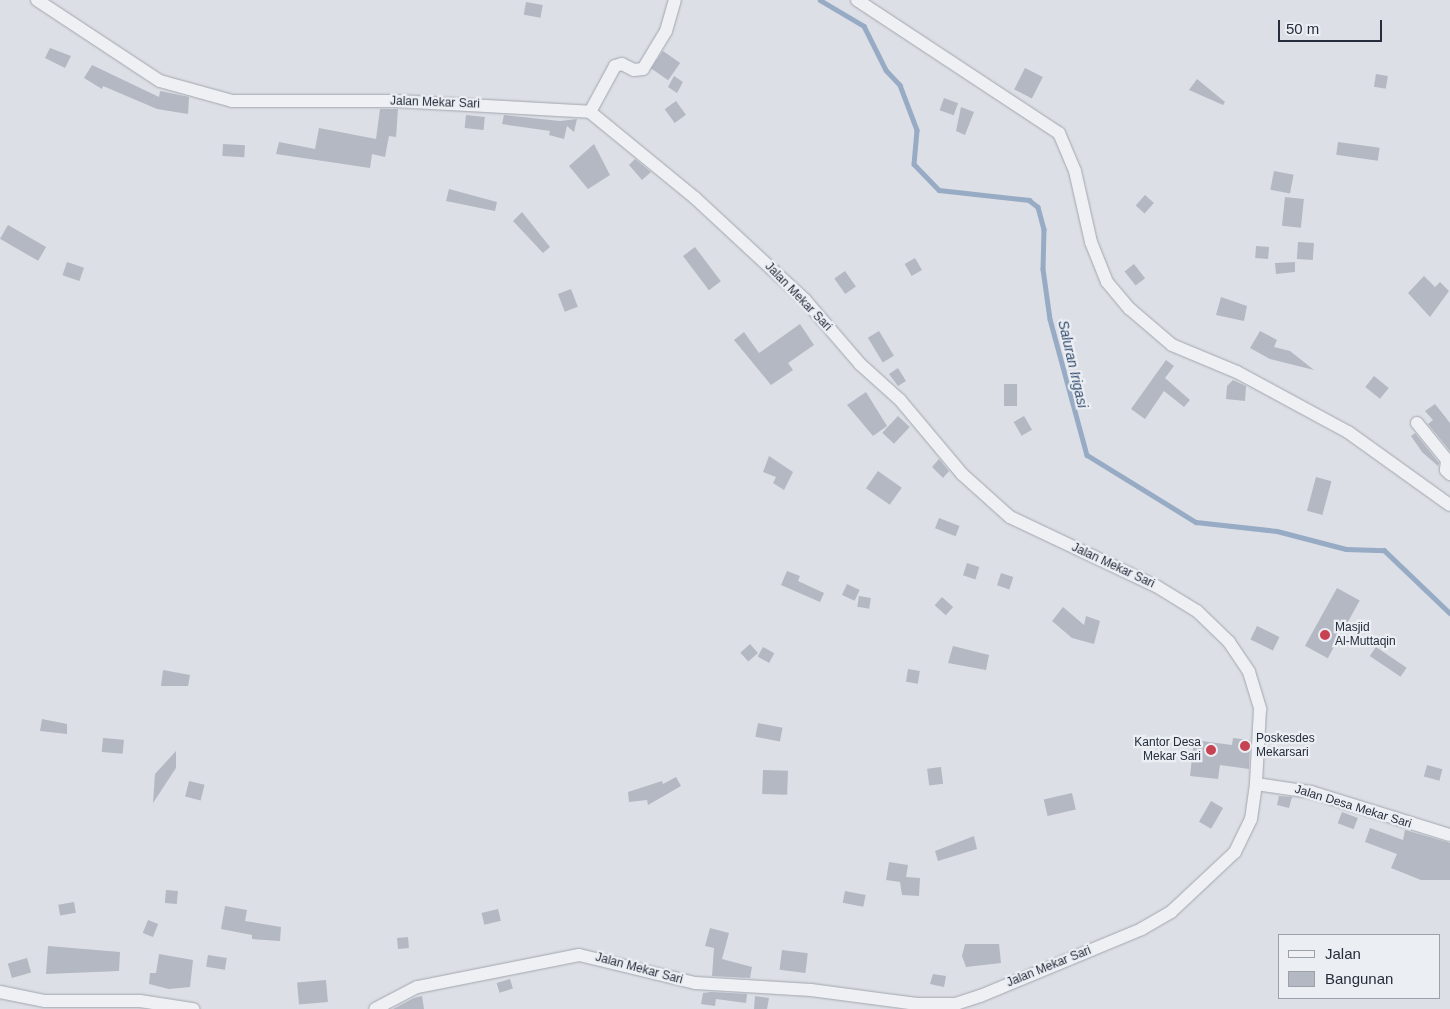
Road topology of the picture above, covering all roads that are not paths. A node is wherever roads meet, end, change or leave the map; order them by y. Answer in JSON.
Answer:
{"nodes":[{"id":1,"x":37,"y":0,"type":"edge"},
{"id":2,"x":675,"y":0,"type":"edge"},
{"id":3,"x":857,"y":0,"type":"edge"},
{"id":4,"x":590,"y":112,"type":"junction"},
{"id":5,"x":1417,"y":424,"type":"dead end"},
{"id":6,"x":1450,"y":474,"type":"edge"},
{"id":7,"x":1448,"y":501,"type":"edge"},
{"id":8,"x":1256,"y":784,"type":"junction"},
{"id":9,"x":1450,"y":835,"type":"edge"},
{"id":10,"x":0,"y":992,"type":"edge"},
{"id":11,"x":193,"y":1009,"type":"edge"},
{"id":12,"x":375,"y":1009,"type":"edge"}],
"edges":[{"from":1,"to":4,"type":"street","name":"Jalan Mekar Sari"},
{"from":2,"to":4,"type":"street"},
{"from":3,"to":7,"type":"street"},
{"from":4,"to":8,"type":"street","name":"Jalan Mekar Sari"},
{"from":5,"to":6,"type":"street"},
{"from":8,"to":9,"type":"street","name":"Jalan Desa Mekar Sari"},
{"from":8,"to":12,"type":"street","name":"Jalan Mekar Sari"},
{"from":10,"to":11,"type":"street"}]}
